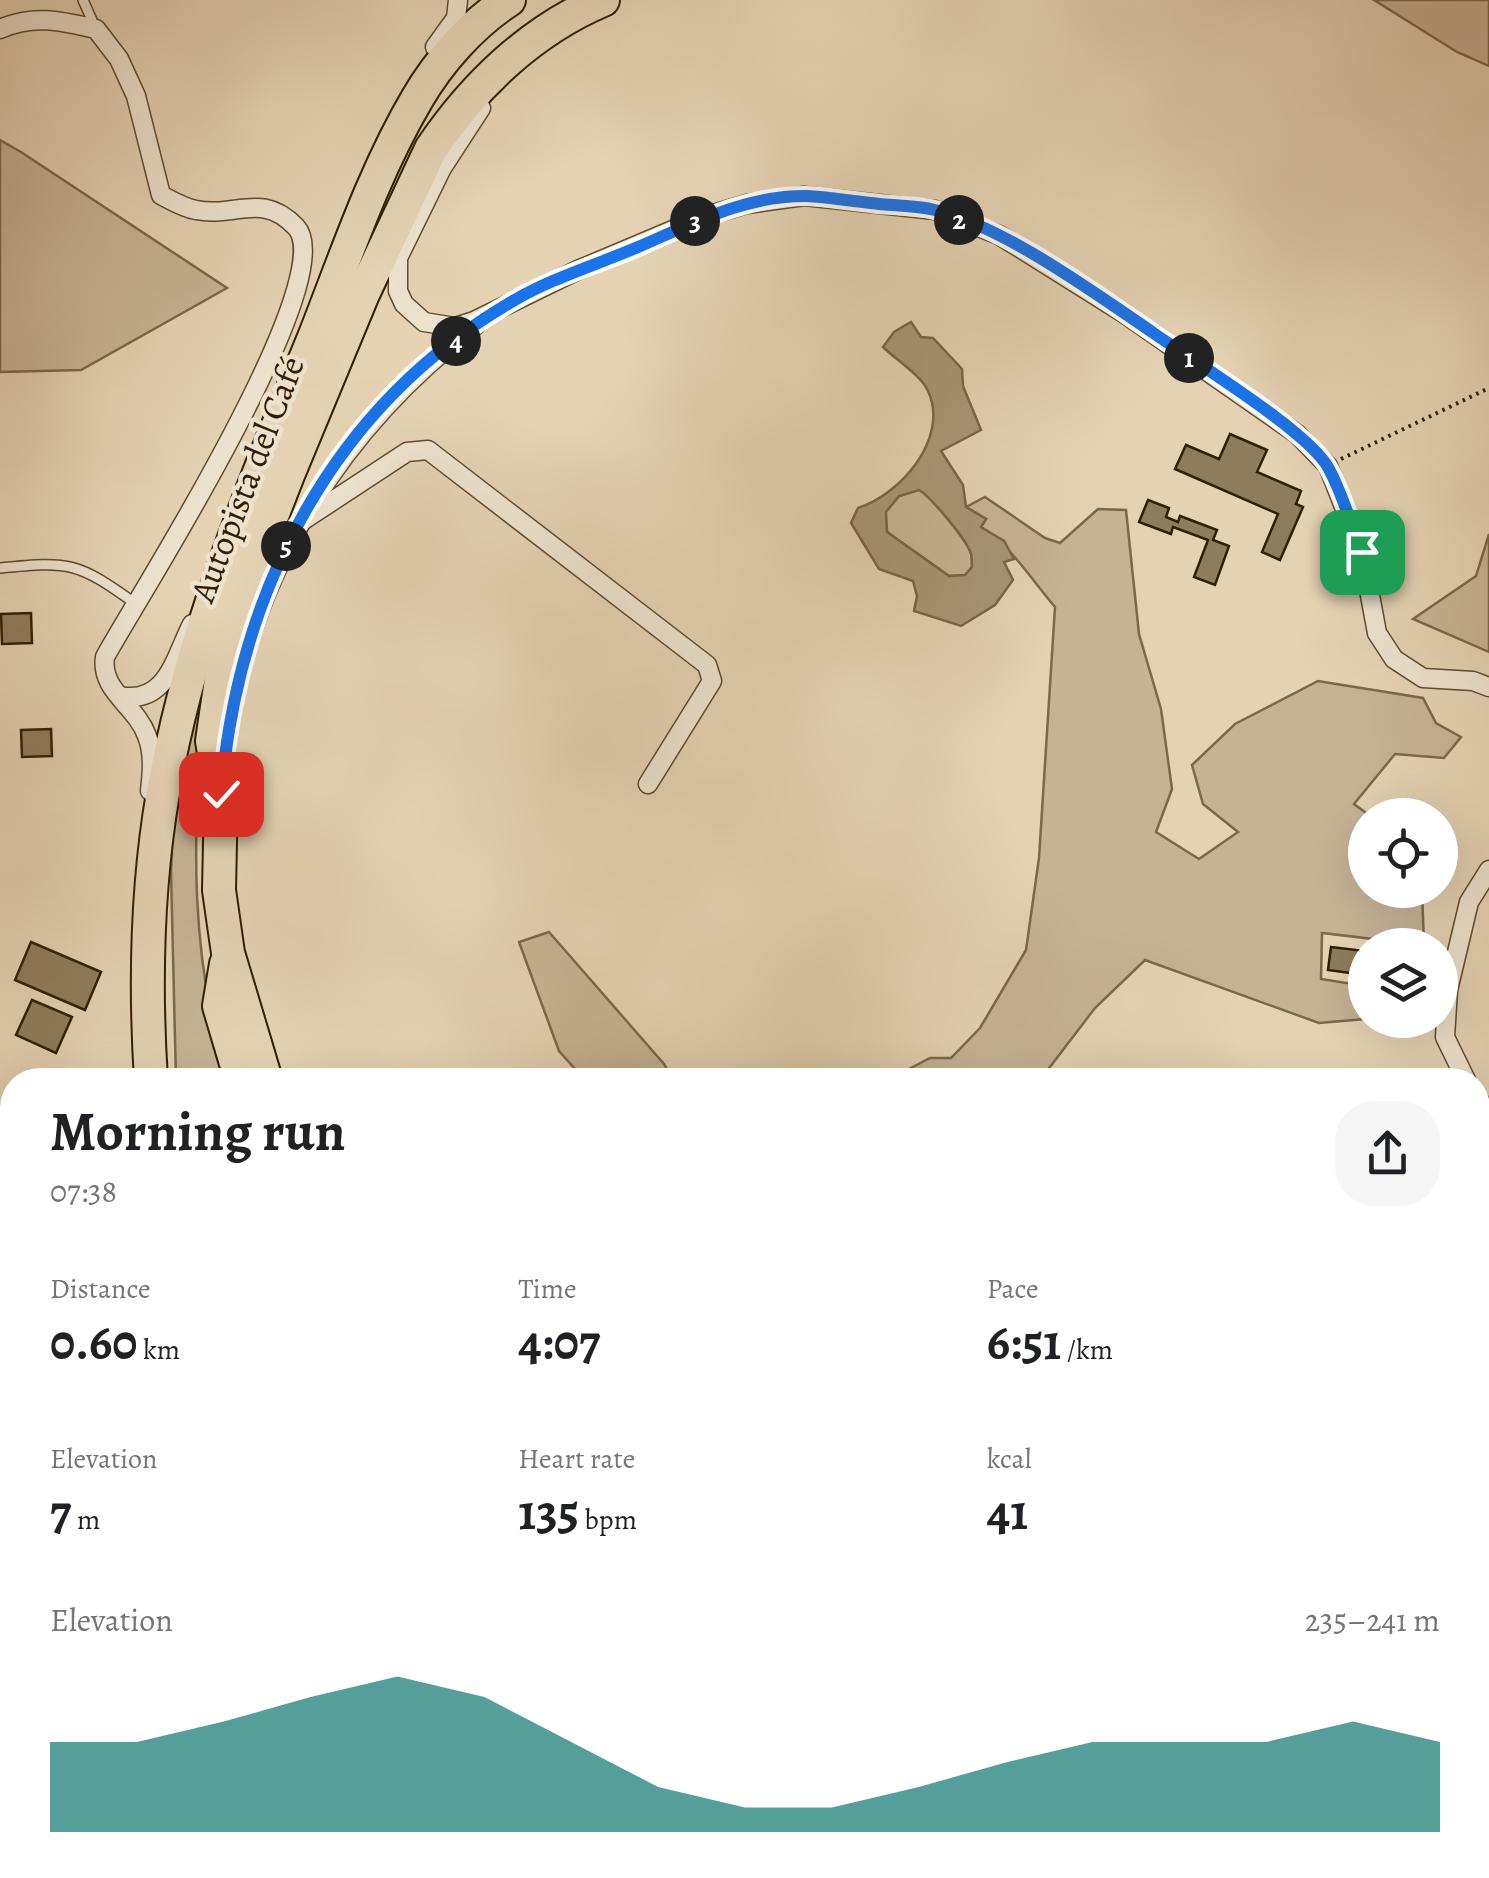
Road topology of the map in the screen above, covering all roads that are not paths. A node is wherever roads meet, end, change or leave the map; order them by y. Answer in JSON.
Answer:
{"nodes":[{"id":1,"x":83,"y":0,"type":"edge"},
{"id":2,"x":458,"y":0,"type":"edge"},
{"id":3,"x":509,"y":0,"type":"edge"},
{"id":4,"x":603,"y":0,"type":"edge"},
{"id":5,"x":621,"y":0,"type":"edge"},
{"id":6,"x":96,"y":29,"type":"junction"},
{"id":7,"x":0,"y":30,"type":"edge"},
{"id":8,"x":386,"y":163,"type":"junction"},
{"id":9,"x":514,"y":300,"type":"junction"},
{"id":10,"x":296,"y":525,"type":"junction"},
{"id":11,"x":0,"y":568,"type":"edge"},
{"id":12,"x":219,"y":576,"type":"junction"},
{"id":13,"x":136,"y":604,"type":"junction"},
{"id":14,"x":1489,"y":687,"type":"edge"},
{"id":15,"x":120,"y":696,"type":"junction"},
{"id":16,"x":648,"y":784,"type":"dead end"},
{"id":17,"x":221,"y":794,"type":"junction"},
{"id":18,"x":156,"y":846,"type":"junction"},
{"id":19,"x":1489,"y":870,"type":"edge"},
{"id":20,"x":228,"y":952,"type":"junction"},
{"id":21,"x":148,"y":1012,"type":"junction"},
{"id":22,"x":150,"y":1068,"type":"edge"},
{"id":23,"x":164,"y":1068,"type":"edge"},
{"id":24,"x":237,"y":1068,"type":"edge"},
{"id":25,"x":262,"y":1068,"type":"edge"},
{"id":26,"x":1460,"y":1068,"type":"edge"}],
"edges":[{"from":1,"to":6,"type":"lane"},
{"from":2,"to":8,"type":"street"},
{"from":3,"to":8,"type":"highway","name":"Autopista del Café"},
{"from":4,"to":17,"type":"highway","name":"Autopista del Café"},
{"from":5,"to":9,"type":"street"},
{"from":6,"to":7,"type":"street"},
{"from":6,"to":13,"type":"street"},
{"from":8,"to":12,"type":"highway","name":"Autopista del Café"},
{"from":9,"to":10,"type":"street"},
{"from":9,"to":14,"type":"street"},
{"from":10,"to":16,"type":"street"},
{"from":10,"to":17,"type":"street"},
{"from":11,"to":13,"type":"lane"},
{"from":12,"to":15,"type":"street"},
{"from":12,"to":18,"type":"highway","name":"Autopista del Café"},
{"from":13,"to":15,"type":"street"},
{"from":15,"to":18,"type":"street"},
{"from":17,"to":20,"type":"highway","name":"Autopista del Café"},
{"from":18,"to":21,"type":"highway","name":"Autopista del Café"},
{"from":19,"to":26,"type":"street"},
{"from":20,"to":24,"type":"highway"},
{"from":20,"to":25,"type":"highway","name":"Autopista del Café"},
{"from":21,"to":22,"type":"highway","name":"Autopista del Café"},
{"from":21,"to":23,"type":"highway"}]}
